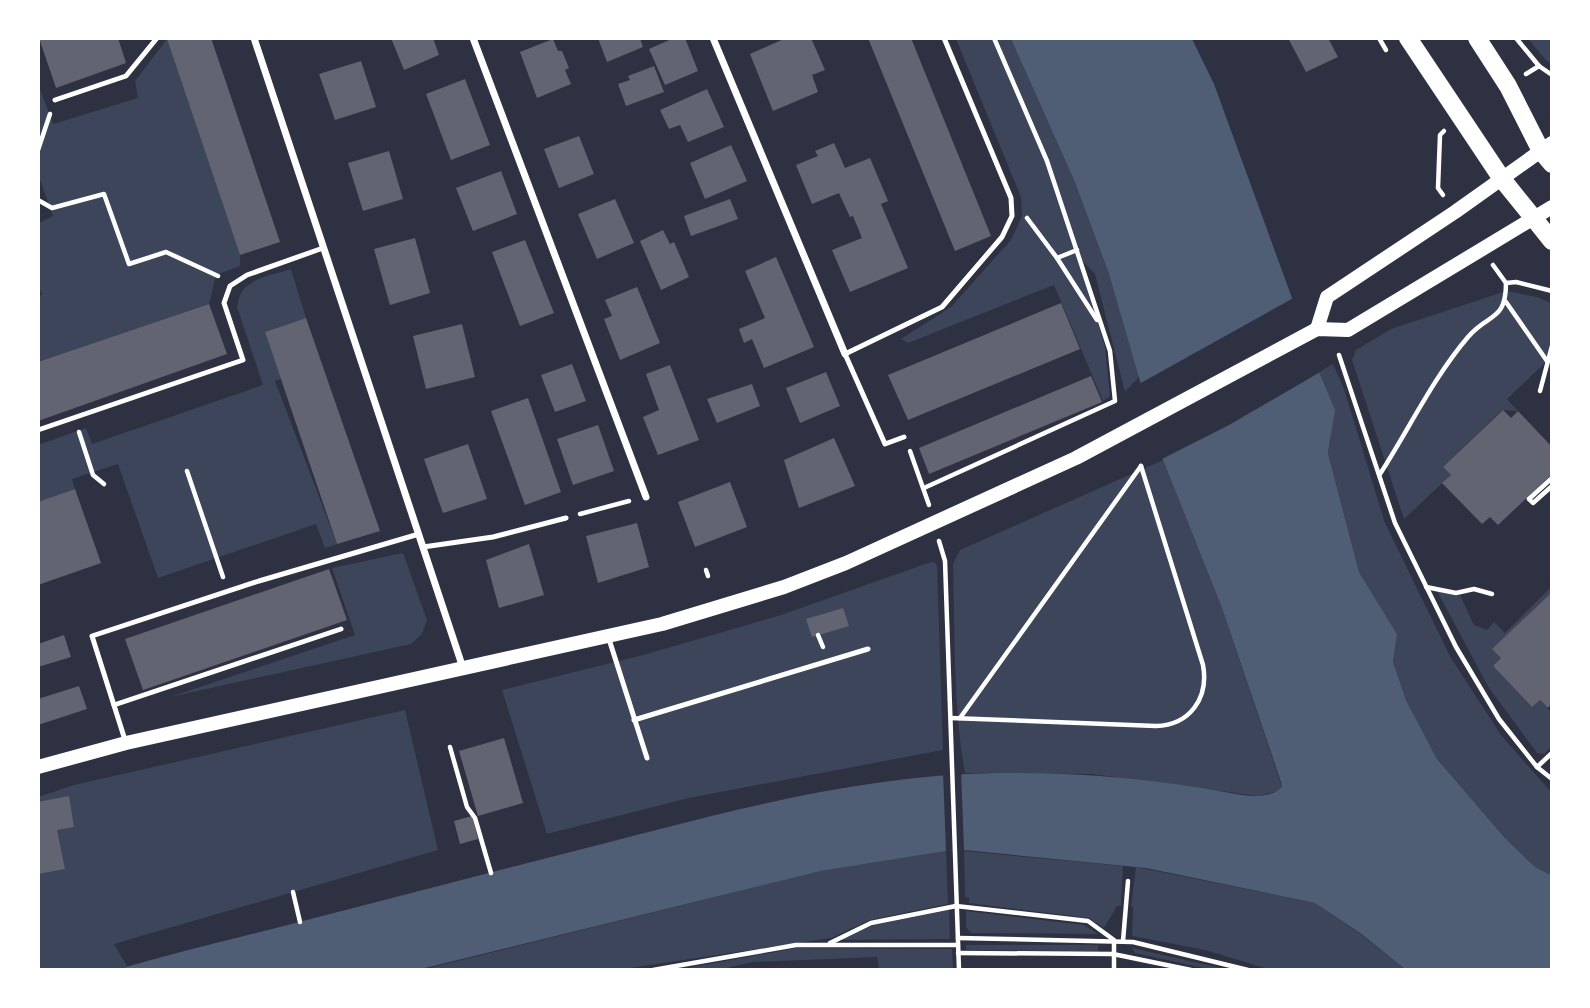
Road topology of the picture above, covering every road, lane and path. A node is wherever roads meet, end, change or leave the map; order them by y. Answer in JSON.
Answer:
{"nodes":[{"id":1,"x":157,"y":38,"type":"edge"},
{"id":2,"x":254,"y":38,"type":"edge"},
{"id":3,"x":473,"y":38,"type":"edge"},
{"id":4,"x":712,"y":38,"type":"edge"},
{"id":5,"x":944,"y":38,"type":"edge"},
{"id":6,"x":994,"y":38,"type":"edge"},
{"id":7,"x":1408,"y":38,"type":"edge"},
{"id":8,"x":1477,"y":38,"type":"edge"},
{"id":9,"x":1516,"y":38,"type":"edge"},
{"id":10,"x":1539,"y":66,"type":"junction"},
{"id":11,"x":1552,"y":75,"type":"edge"},
{"id":12,"x":1508,"y":86,"type":"junction"},
{"id":13,"x":55,"y":100,"type":"joint"},
{"id":14,"x":1455,"y":124,"type":"junction"},
{"id":15,"x":38,"y":150,"type":"edge"},
{"id":16,"x":1548,"y":152,"type":"edge"},
{"id":17,"x":1502,"y":179,"type":"junction"},
{"id":18,"x":1011,"y":198,"type":"junction"},
{"id":19,"x":1445,"y":199,"type":"dead end"},
{"id":20,"x":38,"y":200,"type":"edge"},
{"id":21,"x":1552,"y":207,"type":"edge"},
{"id":22,"x":1532,"y":219,"type":"junction"},
{"id":23,"x":1552,"y":241,"type":"edge"},
{"id":24,"x":323,"y":248,"type":"junction"},
{"id":25,"x":1077,"y":250,"type":"junction"},
{"id":26,"x":1057,"y":258,"type":"junction"},
{"id":27,"x":1492,"y":263,"type":"dead end"},
{"id":28,"x":1506,"y":284,"type":"junction"},
{"id":29,"x":230,"y":286,"type":"junction"},
{"id":30,"x":1551,"y":290,"type":"edge"},
{"id":31,"x":1506,"y":302,"type":"junction"},
{"id":32,"x":1102,"y":328,"type":"junction"},
{"id":33,"x":1317,"y":329,"type":"junction"},
{"id":34,"x":1552,"y":346,"type":"edge"},
{"id":35,"x":845,"y":354,"type":"junction"},
{"id":36,"x":1339,"y":355,"type":"dead end"},
{"id":37,"x":1547,"y":361,"type":"junction"},
{"id":38,"x":1540,"y":391,"type":"dead end"},
{"id":39,"x":74,"y":418,"type":"junction"},
{"id":40,"x":38,"y":430,"type":"edge"},
{"id":41,"x":905,"y":437,"type":"joint"},
{"id":42,"x":187,"y":471,"type":"dead end"},
{"id":43,"x":1379,"y":475,"type":"junction"},
{"id":44,"x":1552,"y":478,"type":"edge"},
{"id":45,"x":104,"y":484,"type":"dead end"},
{"id":46,"x":1552,"y":486,"type":"edge"},
{"id":47,"x":646,"y":497,"type":"joint"},
{"id":48,"x":566,"y":518,"type":"joint"},
{"id":49,"x":419,"y":534,"type":"junction"},
{"id":50,"x":423,"y":548,"type":"junction"},
{"id":51,"x":942,"y":553,"type":"dead end"},
{"id":52,"x":1426,"y":587,"type":"junction"},
{"id":53,"x":227,"y":591,"type":"junction"},
{"id":54,"x":1492,"y":594,"type":"dead end"},
{"id":55,"x":341,"y":629,"type":"dead end"},
{"id":56,"x":608,"y":636,"type":"junction"},
{"id":57,"x":868,"y":649,"type":"dead end"},
{"id":58,"x":463,"y":668,"type":"junction"},
{"id":59,"x":114,"y":705,"type":"junction"},
{"id":60,"x":951,"y":718,"type":"junction"},
{"id":61,"x":959,"y":718,"type":"junction"},
{"id":62,"x":634,"y":720,"type":"junction"},
{"id":63,"x":126,"y":743,"type":"junction"},
{"id":64,"x":450,"y":747,"type":"dead end"},
{"id":65,"x":1552,"y":753,"type":"edge"},
{"id":66,"x":647,"y":758,"type":"dead end"},
{"id":67,"x":38,"y":767,"type":"edge"},
{"id":68,"x":1537,"y":767,"type":"junction"},
{"id":69,"x":1552,"y":779,"type":"edge"},
{"id":70,"x":491,"y":873,"type":"dead end"},
{"id":71,"x":1128,"y":881,"type":"dead end"},
{"id":72,"x":293,"y":892,"type":"dead end"},
{"id":73,"x":956,"y":906,"type":"junction"},
{"id":74,"x":300,"y":922,"type":"dead end"},
{"id":75,"x":958,"y":938,"type":"junction"},
{"id":76,"x":1114,"y":940,"type":"junction"},
{"id":77,"x":1123,"y":941,"type":"junction"},
{"id":78,"x":830,"y":943,"type":"junction"},
{"id":79,"x":958,"y":945,"type":"junction"},
{"id":80,"x":958,"y":953,"type":"junction"},
{"id":81,"x":1113,"y":954,"type":"junction"},
{"id":82,"x":653,"y":970,"type":"edge"},
{"id":83,"x":959,"y":970,"type":"edge"},
{"id":84,"x":1114,"y":970,"type":"edge"},
{"id":85,"x":1191,"y":970,"type":"edge"},
{"id":86,"x":1248,"y":970,"type":"edge"}],
"edges":[{"from":1,"to":13,"type":"lane"},
{"from":2,"to":24,"type":"street"},
{"from":3,"to":47,"type":"street"},
{"from":4,"to":35,"type":"street"},
{"from":5,"to":18,"type":"lane"},
{"from":6,"to":25,"type":"path"},
{"from":7,"to":14,"type":"main road"},
{"from":8,"to":12,"type":"main road"},
{"from":9,"to":10,"type":"path"},
{"from":10,"to":11,"type":"path"},
{"from":10,"to":12,"type":"path"},
{"from":12,"to":16,"type":"main road"},
{"from":13,"to":15,"type":"path"},
{"from":14,"to":17,"type":"main road"},
{"from":14,"to":19,"type":"path"},
{"from":16,"to":17,"type":"main road"},
{"from":17,"to":22,"type":"main road"},
{"from":17,"to":33,"type":"main road"},
{"from":18,"to":26,"type":"path"},
{"from":18,"to":35,"type":"lane"},
{"from":20,"to":29,"type":"path"},
{"from":21,"to":22,"type":"main road"},
{"from":22,"to":23,"type":"main road"},
{"from":22,"to":33,"type":"main road"},
{"from":24,"to":29,"type":"lane"},
{"from":24,"to":49,"type":"street"},
{"from":25,"to":26,"type":"path"},
{"from":25,"to":32,"type":"path"},
{"from":26,"to":32,"type":"path"},
{"from":27,"to":28,"type":"path"},
{"from":28,"to":30,"type":"path"},
{"from":28,"to":31,"type":"path"},
{"from":29,"to":39,"type":"lane"},
{"from":31,"to":37,"type":"path"},
{"from":31,"to":43,"type":"path"},
{"from":32,"to":41,"type":"path"},
{"from":33,"to":56,"type":"main road"},
{"from":34,"to":37,"type":"path"},
{"from":35,"to":41,"type":"lane"},
{"from":36,"to":43,"type":"path"},
{"from":37,"to":38,"type":"path"},
{"from":39,"to":40,"type":"lane"},
{"from":39,"to":45,"type":"path"},
{"from":42,"to":53,"type":"path"},
{"from":43,"to":52,"type":"path"},
{"from":44,"to":46,"type":"path"},
{"from":47,"to":48,"type":"path"},
{"from":48,"to":50,"type":"lane"},
{"from":49,"to":50,"type":"street"},
{"from":49,"to":53,"type":"lane"},
{"from":50,"to":58,"type":"street"},
{"from":51,"to":60,"type":"path"},
{"from":52,"to":54,"type":"path"},
{"from":52,"to":68,"type":"path"},
{"from":53,"to":59,"type":"lane"},
{"from":55,"to":59,"type":"lane"},
{"from":56,"to":58,"type":"main road"},
{"from":56,"to":62,"type":"lane"},
{"from":57,"to":62,"type":"lane"},
{"from":58,"to":63,"type":"main road"},
{"from":59,"to":63,"type":"lane"},
{"from":60,"to":61,"type":"path"},
{"from":60,"to":73,"type":"path"},
{"from":61,"to":61,"type":"path"},
{"from":62,"to":66,"type":"lane"},
{"from":63,"to":67,"type":"main road"},
{"from":64,"to":70,"type":"path"},
{"from":65,"to":68,"type":"path"},
{"from":68,"to":69,"type":"path"},
{"from":71,"to":77,"type":"path"},
{"from":72,"to":74,"type":"path"},
{"from":73,"to":75,"type":"path"},
{"from":73,"to":76,"type":"path"},
{"from":73,"to":78,"type":"path"},
{"from":75,"to":76,"type":"path"},
{"from":75,"to":79,"type":"path"},
{"from":76,"to":77,"type":"path"},
{"from":76,"to":81,"type":"path"},
{"from":77,"to":86,"type":"path"},
{"from":78,"to":79,"type":"path"},
{"from":78,"to":82,"type":"path"},
{"from":79,"to":80,"type":"path"},
{"from":80,"to":81,"type":"path"},
{"from":80,"to":83,"type":"path"},
{"from":81,"to":84,"type":"path"},
{"from":81,"to":85,"type":"path"}]}
